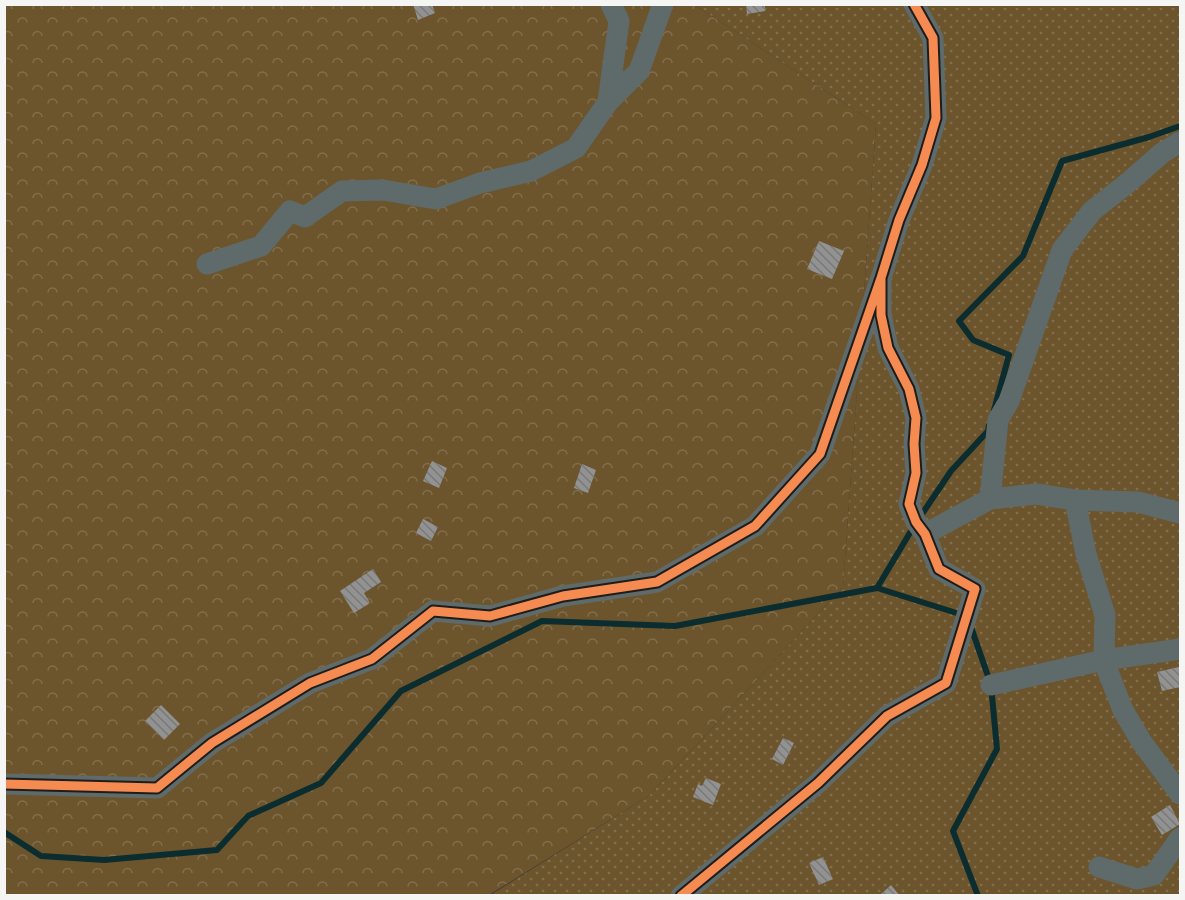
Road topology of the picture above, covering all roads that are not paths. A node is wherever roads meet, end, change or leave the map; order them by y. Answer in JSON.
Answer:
{"nodes":[{"id":1,"x":611,"y":4,"type":"edge"},
{"id":2,"x":663,"y":4,"type":"edge"},
{"id":3,"x":914,"y":4,"type":"edge"},
{"id":4,"x":608,"y":102,"type":"junction"},
{"id":5,"x":1180,"y":142,"type":"edge"},
{"id":6,"x":207,"y":264,"type":"dead end"},
{"id":7,"x":880,"y":278,"type":"junction"},
{"id":8,"x":990,"y":499,"type":"junction"},
{"id":9,"x":1075,"y":500,"type":"junction"},
{"id":10,"x":1180,"y":513,"type":"edge"},
{"id":11,"x":925,"y":534,"type":"junction"},
{"id":12,"x":1180,"y":649,"type":"edge"},
{"id":13,"x":1104,"y":660,"type":"junction"},
{"id":14,"x":990,"y":685,"type":"dead end"},
{"id":15,"x":4,"y":784,"type":"edge"},
{"id":16,"x":1180,"y":794,"type":"edge"},
{"id":17,"x":1180,"y":838,"type":"edge"},
{"id":18,"x":1099,"y":867,"type":"dead end"},
{"id":19,"x":681,"y":896,"type":"edge"}],
"edges":[{"from":1,"to":4,"type":"street"},
{"from":2,"to":4,"type":"street"},
{"from":3,"to":7,"type":"street"},
{"from":4,"to":6,"type":"street"},
{"from":5,"to":8,"type":"street"},
{"from":7,"to":11,"type":"street"},
{"from":7,"to":15,"type":"street"},
{"from":8,"to":9,"type":"street"},
{"from":8,"to":11,"type":"street"},
{"from":9,"to":10,"type":"street"},
{"from":9,"to":13,"type":"street"},
{"from":11,"to":19,"type":"street"},
{"from":12,"to":13,"type":"street"},
{"from":13,"to":14,"type":"street"},
{"from":13,"to":16,"type":"street"},
{"from":17,"to":18,"type":"street"}]}
